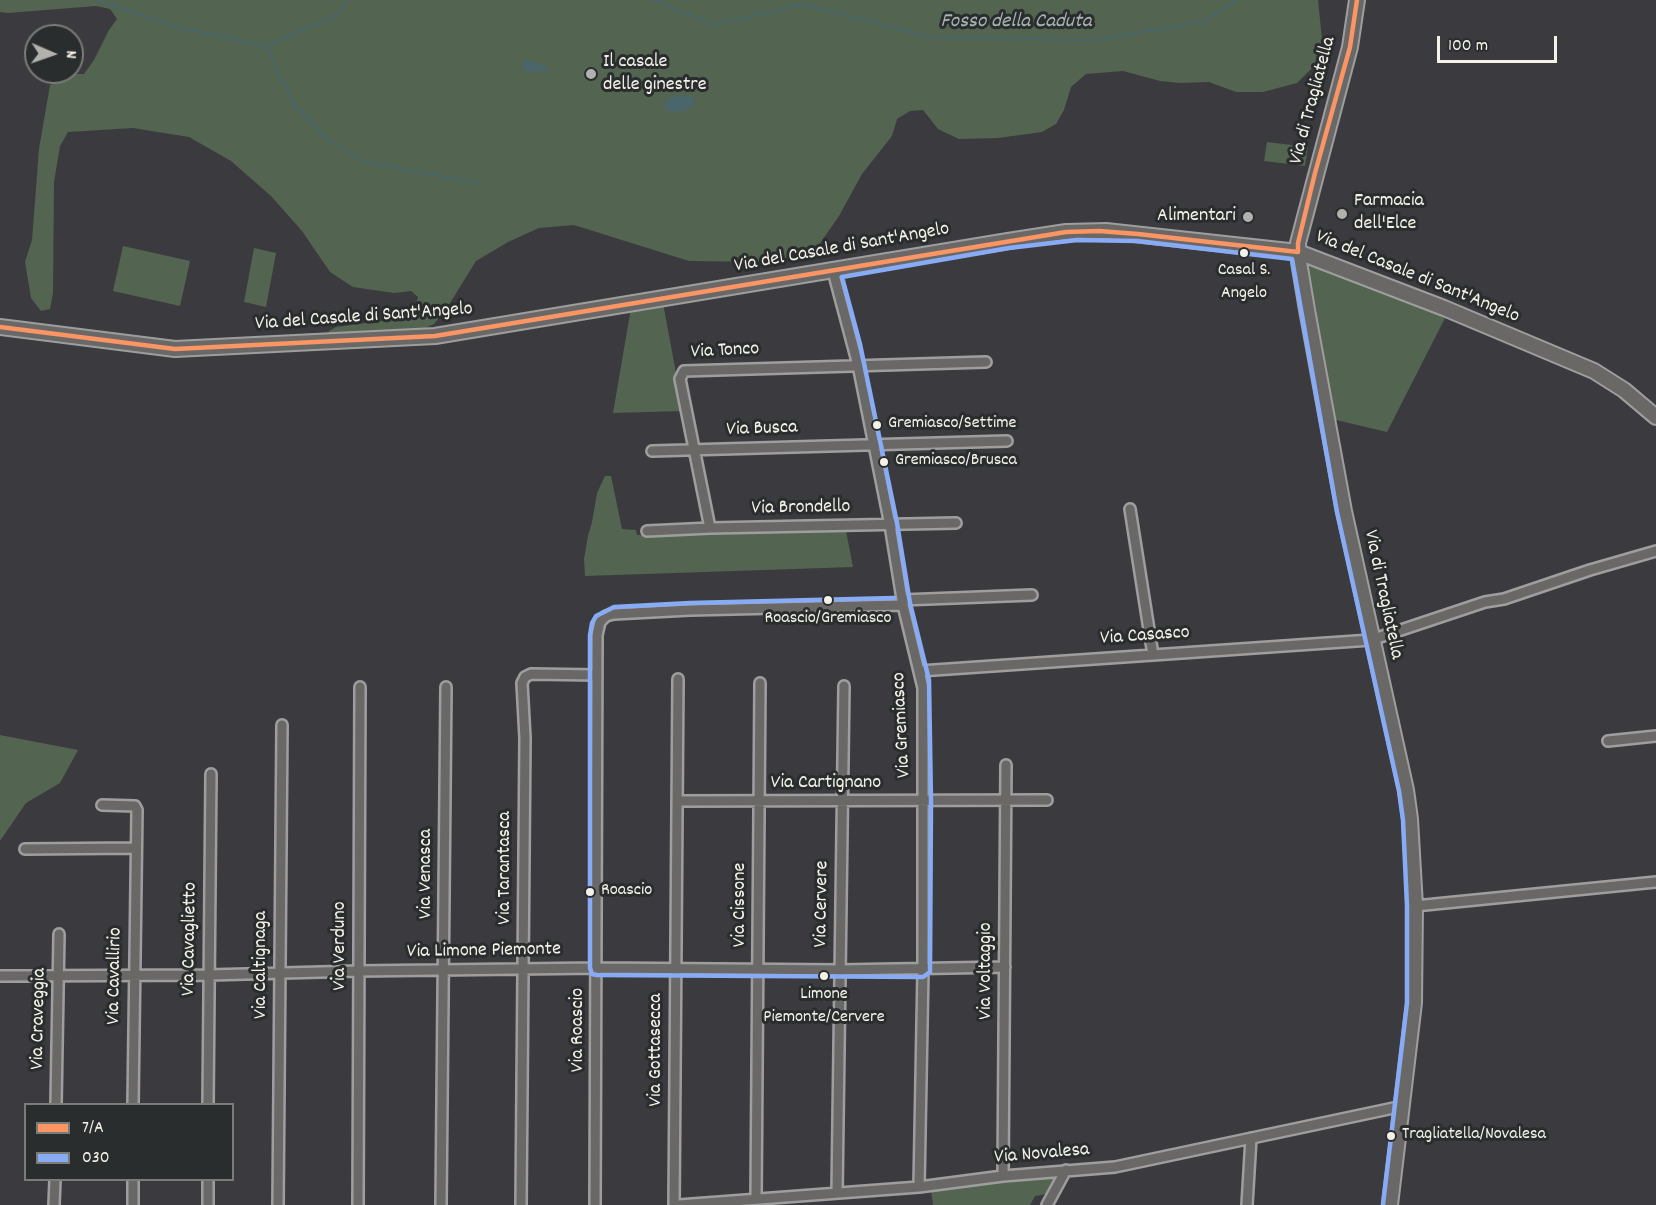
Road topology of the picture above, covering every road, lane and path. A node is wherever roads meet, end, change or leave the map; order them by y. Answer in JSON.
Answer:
{"nodes":[{"id":1,"x":1357,"y":0,"type":"edge"},
{"id":2,"x":1298,"y":252,"type":"junction"},
{"id":3,"x":833,"y":271,"type":"junction"},
{"id":4,"x":0,"y":327,"type":"edge"},
{"id":5,"x":986,"y":362,"type":"dead end"},
{"id":6,"x":858,"y":365,"type":"junction"},
{"id":7,"x":1656,"y":417,"type":"edge"},
{"id":8,"x":1007,"y":441,"type":"dead end"},
{"id":9,"x":874,"y":445,"type":"junction"},
{"id":10,"x":694,"y":450,"type":"junction"},
{"id":11,"x":652,"y":451,"type":"dead end"},
{"id":12,"x":1130,"y":509,"type":"dead end"},
{"id":13,"x":956,"y":523,"type":"dead end"},
{"id":14,"x":890,"y":525,"type":"junction"},
{"id":15,"x":710,"y":528,"type":"junction"},
{"id":16,"x":647,"y":531,"type":"dead end"},
{"id":17,"x":1656,"y":551,"type":"edge"},
{"id":18,"x":1032,"y":595,"type":"dead end"},
{"id":19,"x":903,"y":603,"type":"junction"},
{"id":20,"x":1371,"y":640,"type":"junction"},
{"id":21,"x":1153,"y":655,"type":"junction"},
{"id":22,"x":920,"y":671,"type":"junction"},
{"id":23,"x":597,"y":675,"type":"junction"},
{"id":24,"x":678,"y":679,"type":"dead end"},
{"id":25,"x":760,"y":683,"type":"dead end"},
{"id":26,"x":844,"y":686,"type":"dead end"},
{"id":27,"x":360,"y":687,"type":"dead end"},
{"id":28,"x":446,"y":687,"type":"dead end"},
{"id":29,"x":282,"y":725,"type":"dead end"},
{"id":30,"x":1656,"y":736,"type":"edge"},
{"id":31,"x":1608,"y":741,"type":"dead end"},
{"id":32,"x":1006,"y":765,"type":"dead end"},
{"id":33,"x":211,"y":774,"type":"dead end"},
{"id":34,"x":1047,"y":800,"type":"dead end"},
{"id":35,"x":677,"y":801,"type":"junction"},
{"id":36,"x":924,"y":801,"type":"junction"},
{"id":37,"x":1006,"y":801,"type":"junction"},
{"id":38,"x":759,"y":802,"type":"junction"},
{"id":39,"x":842,"y":802,"type":"junction"},
{"id":40,"x":102,"y":805,"type":"dead end"},
{"id":41,"x":136,"y":848,"type":"junction"},
{"id":42,"x":25,"y":849,"type":"dead end"},
{"id":43,"x":1656,"y":882,"type":"edge"},
{"id":44,"x":1415,"y":906,"type":"junction"},
{"id":45,"x":59,"y":934,"type":"dead end"},
{"id":46,"x":1005,"y":967,"type":"junction"},
{"id":47,"x":597,"y":968,"type":"junction"},
{"id":48,"x":676,"y":969,"type":"junction"},
{"id":49,"x":358,"y":970,"type":"junction"},
{"id":50,"x":445,"y":970,"type":"junction"},
{"id":51,"x":523,"y":970,"type":"junction"},
{"id":52,"x":758,"y":970,"type":"junction"},
{"id":53,"x":840,"y":970,"type":"junction"},
{"id":54,"x":923,"y":970,"type":"junction"},
{"id":55,"x":280,"y":973,"type":"junction"},
{"id":56,"x":134,"y":975,"type":"junction"},
{"id":57,"x":209,"y":975,"type":"junction"},
{"id":58,"x":0,"y":976,"type":"edge"},
{"id":59,"x":58,"y":976,"type":"junction"},
{"id":60,"x":56,"y":1103,"type":"edge"},
{"id":61,"x":133,"y":1103,"type":"edge"},
{"id":62,"x":208,"y":1103,"type":"edge"},
{"id":63,"x":1403,"y":1106,"type":"junction"},
{"id":64,"x":1251,"y":1138,"type":"junction"},
{"id":65,"x":1066,"y":1170,"type":"junction"},
{"id":66,"x":1003,"y":1176,"type":"junction"},
{"id":67,"x":55,"y":1181,"type":"edge"},
{"id":68,"x":133,"y":1181,"type":"edge"},
{"id":69,"x":208,"y":1181,"type":"edge"},
{"id":70,"x":919,"y":1187,"type":"junction"},
{"id":71,"x":837,"y":1193,"type":"junction"},
{"id":72,"x":756,"y":1199,"type":"junction"},
{"id":73,"x":54,"y":1205,"type":"edge"},
{"id":74,"x":133,"y":1205,"type":"edge"},
{"id":75,"x":208,"y":1205,"type":"edge"},
{"id":76,"x":278,"y":1205,"type":"edge"},
{"id":77,"x":358,"y":1205,"type":"edge"},
{"id":78,"x":441,"y":1205,"type":"edge"},
{"id":79,"x":521,"y":1205,"type":"edge"},
{"id":80,"x":595,"y":1205,"type":"edge"},
{"id":81,"x":674,"y":1205,"type":"edge"},
{"id":82,"x":679,"y":1205,"type":"edge"},
{"id":83,"x":1047,"y":1205,"type":"edge"},
{"id":84,"x":1247,"y":1205,"type":"edge"},
{"id":85,"x":1390,"y":1205,"type":"edge"}],
"edges":[{"from":1,"to":2,"type":"main road","name":"Via di Tragliatella"},
{"from":2,"to":3,"type":"main road","name":"Via del Casale di Sant'Angelo"},
{"from":2,"to":7,"type":"main road","name":"Via del Casale di Sant'Angelo"},
{"from":2,"to":20,"type":"main road","name":"Via di Tragliatella"},
{"from":3,"to":4,"type":"main road","name":"Via del Casale di Sant'Angelo"},
{"from":3,"to":6,"type":"street","name":"Via Gremiasco"},
{"from":5,"to":6,"type":"street"},
{"from":6,"to":9,"type":"street","name":"Via Gremiasco"},
{"from":6,"to":10,"type":"street","name":"Via Tonco"},
{"from":8,"to":9,"type":"street","name":"Via Busca"},
{"from":9,"to":10,"type":"street","name":"Via Busca"},
{"from":9,"to":14,"type":"street","name":"Via Gremiasco"},
{"from":10,"to":11,"type":"street","name":"Via Busca"},
{"from":10,"to":15,"type":"street","name":"Via Tonco"},
{"from":12,"to":21,"type":"street"},
{"from":13,"to":14,"type":"street","name":"Via Brondello"},
{"from":14,"to":15,"type":"street","name":"Via Brondello"},
{"from":14,"to":19,"type":"street","name":"Via Gremiasco"},
{"from":15,"to":16,"type":"street","name":"Via Brondello"},
{"from":17,"to":20,"type":"street","name":"Via Casasco"},
{"from":18,"to":19,"type":"street","name":"Via Roascio"},
{"from":19,"to":22,"type":"street","name":"Via Gremiasco"},
{"from":19,"to":23,"type":"street","name":"Via Roascio"},
{"from":20,"to":21,"type":"street","name":"Via Casasco"},
{"from":20,"to":44,"type":"main road","name":"Via di Tragliatella"},
{"from":21,"to":22,"type":"street","name":"Via Casasco"},
{"from":22,"to":36,"type":"street","name":"Via Gremiasco"},
{"from":23,"to":47,"type":"street","name":"Via Roascio"},
{"from":23,"to":51,"type":"street","name":"Via Tarantasca"},
{"from":24,"to":35,"type":"street","name":"Via Gottasecca"},
{"from":25,"to":38,"type":"street","name":"Via Cissone"},
{"from":26,"to":39,"type":"street","name":"Via Cervere"},
{"from":27,"to":49,"type":"street","name":"Via Verduno"},
{"from":28,"to":50,"type":"street","name":"Via Venasca"},
{"from":29,"to":55,"type":"street","name":"Via Caltignaga"},
{"from":30,"to":31,"type":"street"},
{"from":32,"to":37,"type":"street","name":"Via Voltaggio"},
{"from":33,"to":57,"type":"street","name":"Via Cavaglietto"},
{"from":34,"to":37,"type":"street","name":"Via Cartignano"},
{"from":35,"to":38,"type":"street","name":"Via Cartignano"},
{"from":35,"to":48,"type":"street","name":"Via Gottasecca"},
{"from":36,"to":37,"type":"street","name":"Via Cartignano"},
{"from":36,"to":39,"type":"street","name":"Via Cartignano"},
{"from":36,"to":54,"type":"street","name":"Via Gremiasco"},
{"from":37,"to":46,"type":"street","name":"Via Voltaggio"},
{"from":38,"to":39,"type":"street","name":"Via Cartignano"},
{"from":38,"to":52,"type":"street","name":"Via Cissone"},
{"from":39,"to":53,"type":"street","name":"Via Cervere"},
{"from":40,"to":41,"type":"street","name":"Via Cavallirio"},
{"from":41,"to":42,"type":"street"},
{"from":41,"to":56,"type":"street","name":"Via Cavallirio"},
{"from":43,"to":44,"type":"street"},
{"from":44,"to":63,"type":"main road","name":"Via di Tragliatella"},
{"from":45,"to":59,"type":"street","name":"Via Craveggia"},
{"from":46,"to":54,"type":"street","name":"Via Limone Piemonte"},
{"from":46,"to":66,"type":"street","name":"Via Voltaggio"},
{"from":47,"to":48,"type":"street","name":"Via Limone Piemonte"},
{"from":47,"to":51,"type":"street","name":"Via Limone Piemonte"},
{"from":47,"to":80,"type":"street","name":"Via Roascio"},
{"from":48,"to":52,"type":"street","name":"Via Limone Piemonte"},
{"from":48,"to":81,"type":"street","name":"Via Gottasecca"},
{"from":49,"to":50,"type":"street","name":"Via Limone Piemonte"},
{"from":49,"to":55,"type":"street","name":"Via Limone Piemonte"},
{"from":49,"to":77,"type":"street","name":"Via Verduno"},
{"from":50,"to":51,"type":"street","name":"Via Limone Piemonte"},
{"from":50,"to":78,"type":"street","name":"Via Venasca"},
{"from":51,"to":79,"type":"street","name":"Via Tarantasca"},
{"from":52,"to":53,"type":"street","name":"Via Limone Piemonte"},
{"from":52,"to":72,"type":"street","name":"Via Cissone"},
{"from":53,"to":54,"type":"street","name":"Via Limone Piemonte"},
{"from":53,"to":71,"type":"street","name":"Via Cervere"},
{"from":54,"to":70,"type":"street","name":"Via Gremiasco"},
{"from":55,"to":57,"type":"street","name":"Via Limone Piemonte"},
{"from":55,"to":76,"type":"street","name":"Via Caltignaga"},
{"from":56,"to":57,"type":"street","name":"Via Limone Piemonte"},
{"from":56,"to":59,"type":"street","name":"Via Limone Piemonte"},
{"from":56,"to":61,"type":"street","name":"Via Cavallirio"},
{"from":57,"to":62,"type":"street","name":"Via Cavaglietto"},
{"from":58,"to":59,"type":"street","name":"Via Limone Piemonte"},
{"from":59,"to":60,"type":"street","name":"Via Craveggia"},
{"from":63,"to":64,"type":"street","name":"Via Novalesa"},
{"from":63,"to":85,"type":"main road","name":"Via di Tragliatella"},
{"from":64,"to":65,"type":"street","name":"Via Novalesa"},
{"from":64,"to":84,"type":"street"},
{"from":65,"to":66,"type":"street","name":"Via Novalesa"},
{"from":65,"to":83,"type":"street"},
{"from":66,"to":70,"type":"street","name":"Via Novalesa"},
{"from":67,"to":73,"type":"street"},
{"from":68,"to":74,"type":"street"},
{"from":69,"to":75,"type":"street"},
{"from":70,"to":71,"type":"street","name":"Via Novalesa"},
{"from":71,"to":72,"type":"street","name":"Via Novalesa"},
{"from":72,"to":82,"type":"street","name":"Via Novalesa"}]}
